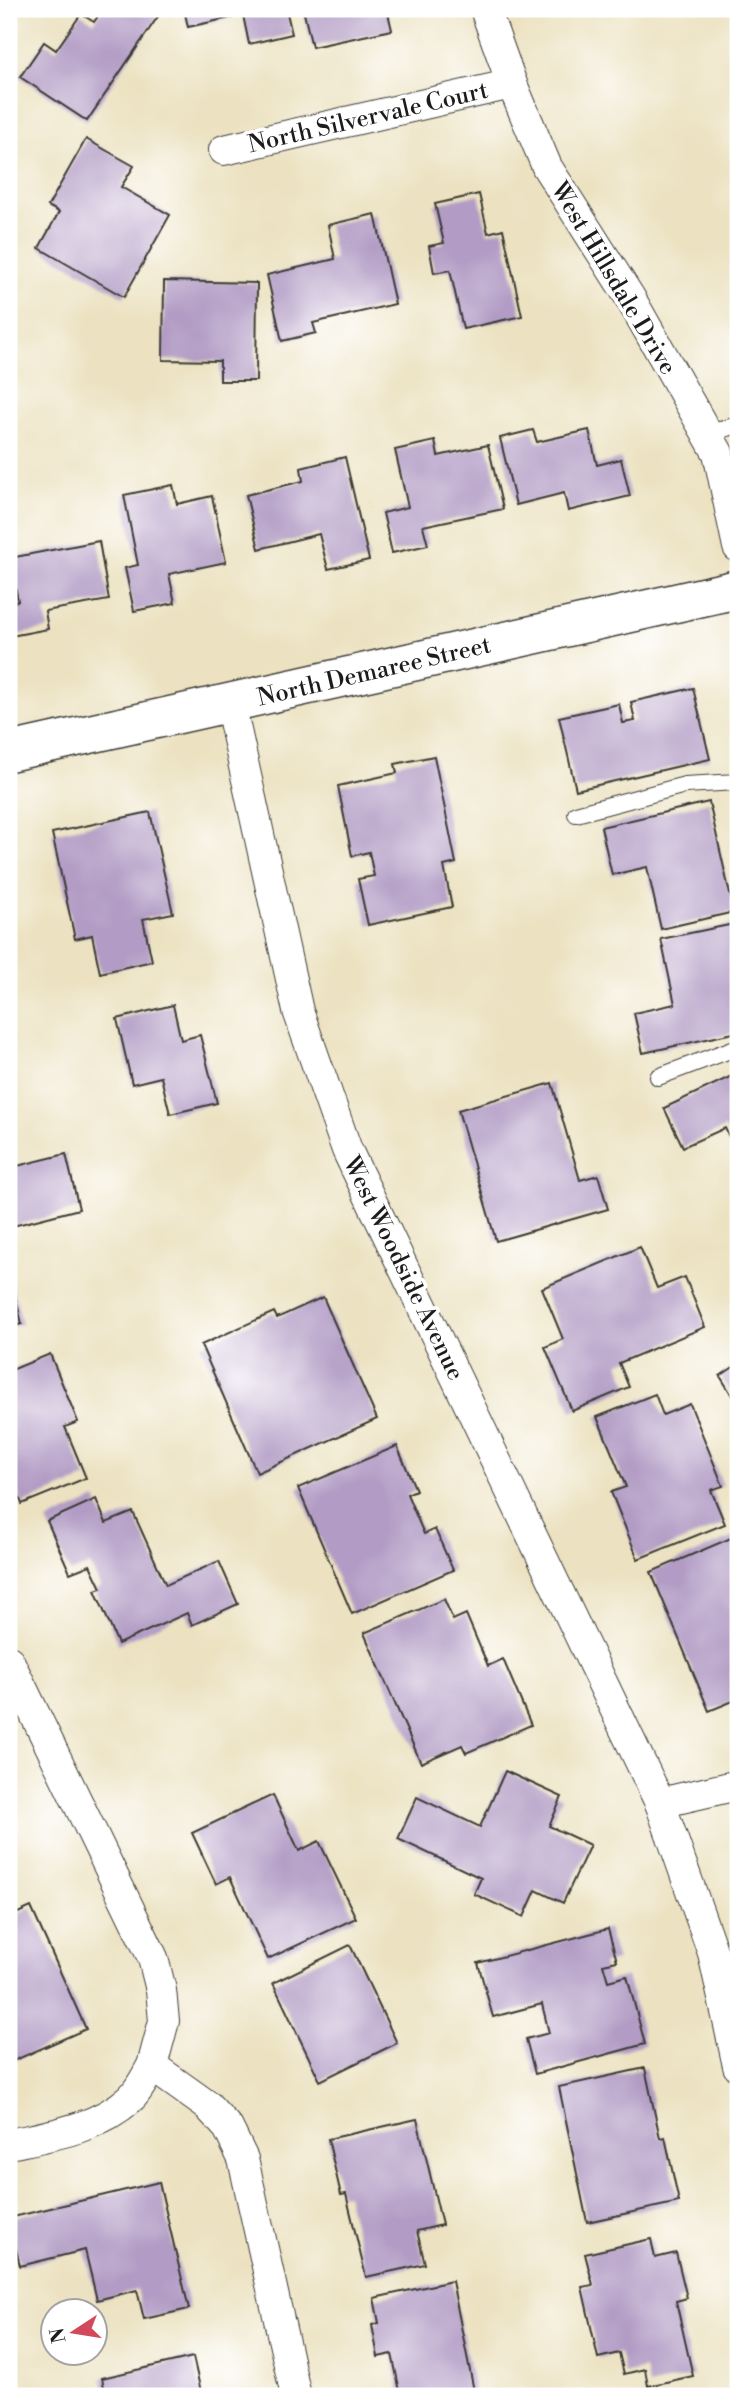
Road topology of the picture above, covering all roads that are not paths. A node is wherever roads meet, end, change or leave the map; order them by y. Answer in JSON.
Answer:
{"nodes":[{"id":1,"x":485,"y":9,"type":"edge"},
{"id":2,"x":512,"y":84,"type":"junction"},
{"id":3,"x":224,"y":150,"type":"dead end"},
{"id":4,"x":738,"y":425,"type":"edge"},
{"id":5,"x":706,"y":433,"type":"junction"},
{"id":6,"x":738,"y":547,"type":"edge"},
{"id":7,"x":738,"y":589,"type":"edge"},
{"id":8,"x":230,"y":703,"type":"junction"},
{"id":9,"x":9,"y":752,"type":"edge"},
{"id":10,"x":738,"y":782,"type":"edge"},
{"id":11,"x":576,"y":814,"type":"dead end"},
{"id":12,"x":738,"y":1047,"type":"edge"},
{"id":13,"x":658,"y":1077,"type":"dead end"},
{"id":14,"x":9,"y":1661,"type":"edge"},
{"id":15,"x":738,"y":1786,"type":"edge"},
{"id":16,"x":660,"y":1803,"type":"junction"},
{"id":17,"x":152,"y":2066,"type":"junction"},
{"id":18,"x":738,"y":2066,"type":"edge"},
{"id":19,"x":9,"y":2144,"type":"edge"},
{"id":20,"x":296,"y":2396,"type":"edge"}],
"edges":[{"from":1,"to":2,"type":"street","name":"West Hillsdale Drive"},
{"from":2,"to":3,"type":"street","name":"North Silvervale Court"},
{"from":2,"to":5,"type":"street","name":"West Hillsdale Drive"},
{"from":4,"to":5,"type":"lane"},
{"from":5,"to":6,"type":"street","name":"West Hillsdale Drive"},
{"from":7,"to":8,"type":"main road","name":"North Demaree Street"},
{"from":8,"to":9,"type":"main road","name":"North Demaree Street"},
{"from":8,"to":16,"type":"street","name":"West Woodside Avenue"},
{"from":10,"to":11,"type":"lane"},
{"from":12,"to":13,"type":"lane"},
{"from":14,"to":17,"type":"street"},
{"from":15,"to":16,"type":"street"},
{"from":16,"to":18,"type":"street","name":"West Woodside Avenue"},
{"from":17,"to":19,"type":"street"},
{"from":17,"to":20,"type":"street"}]}
